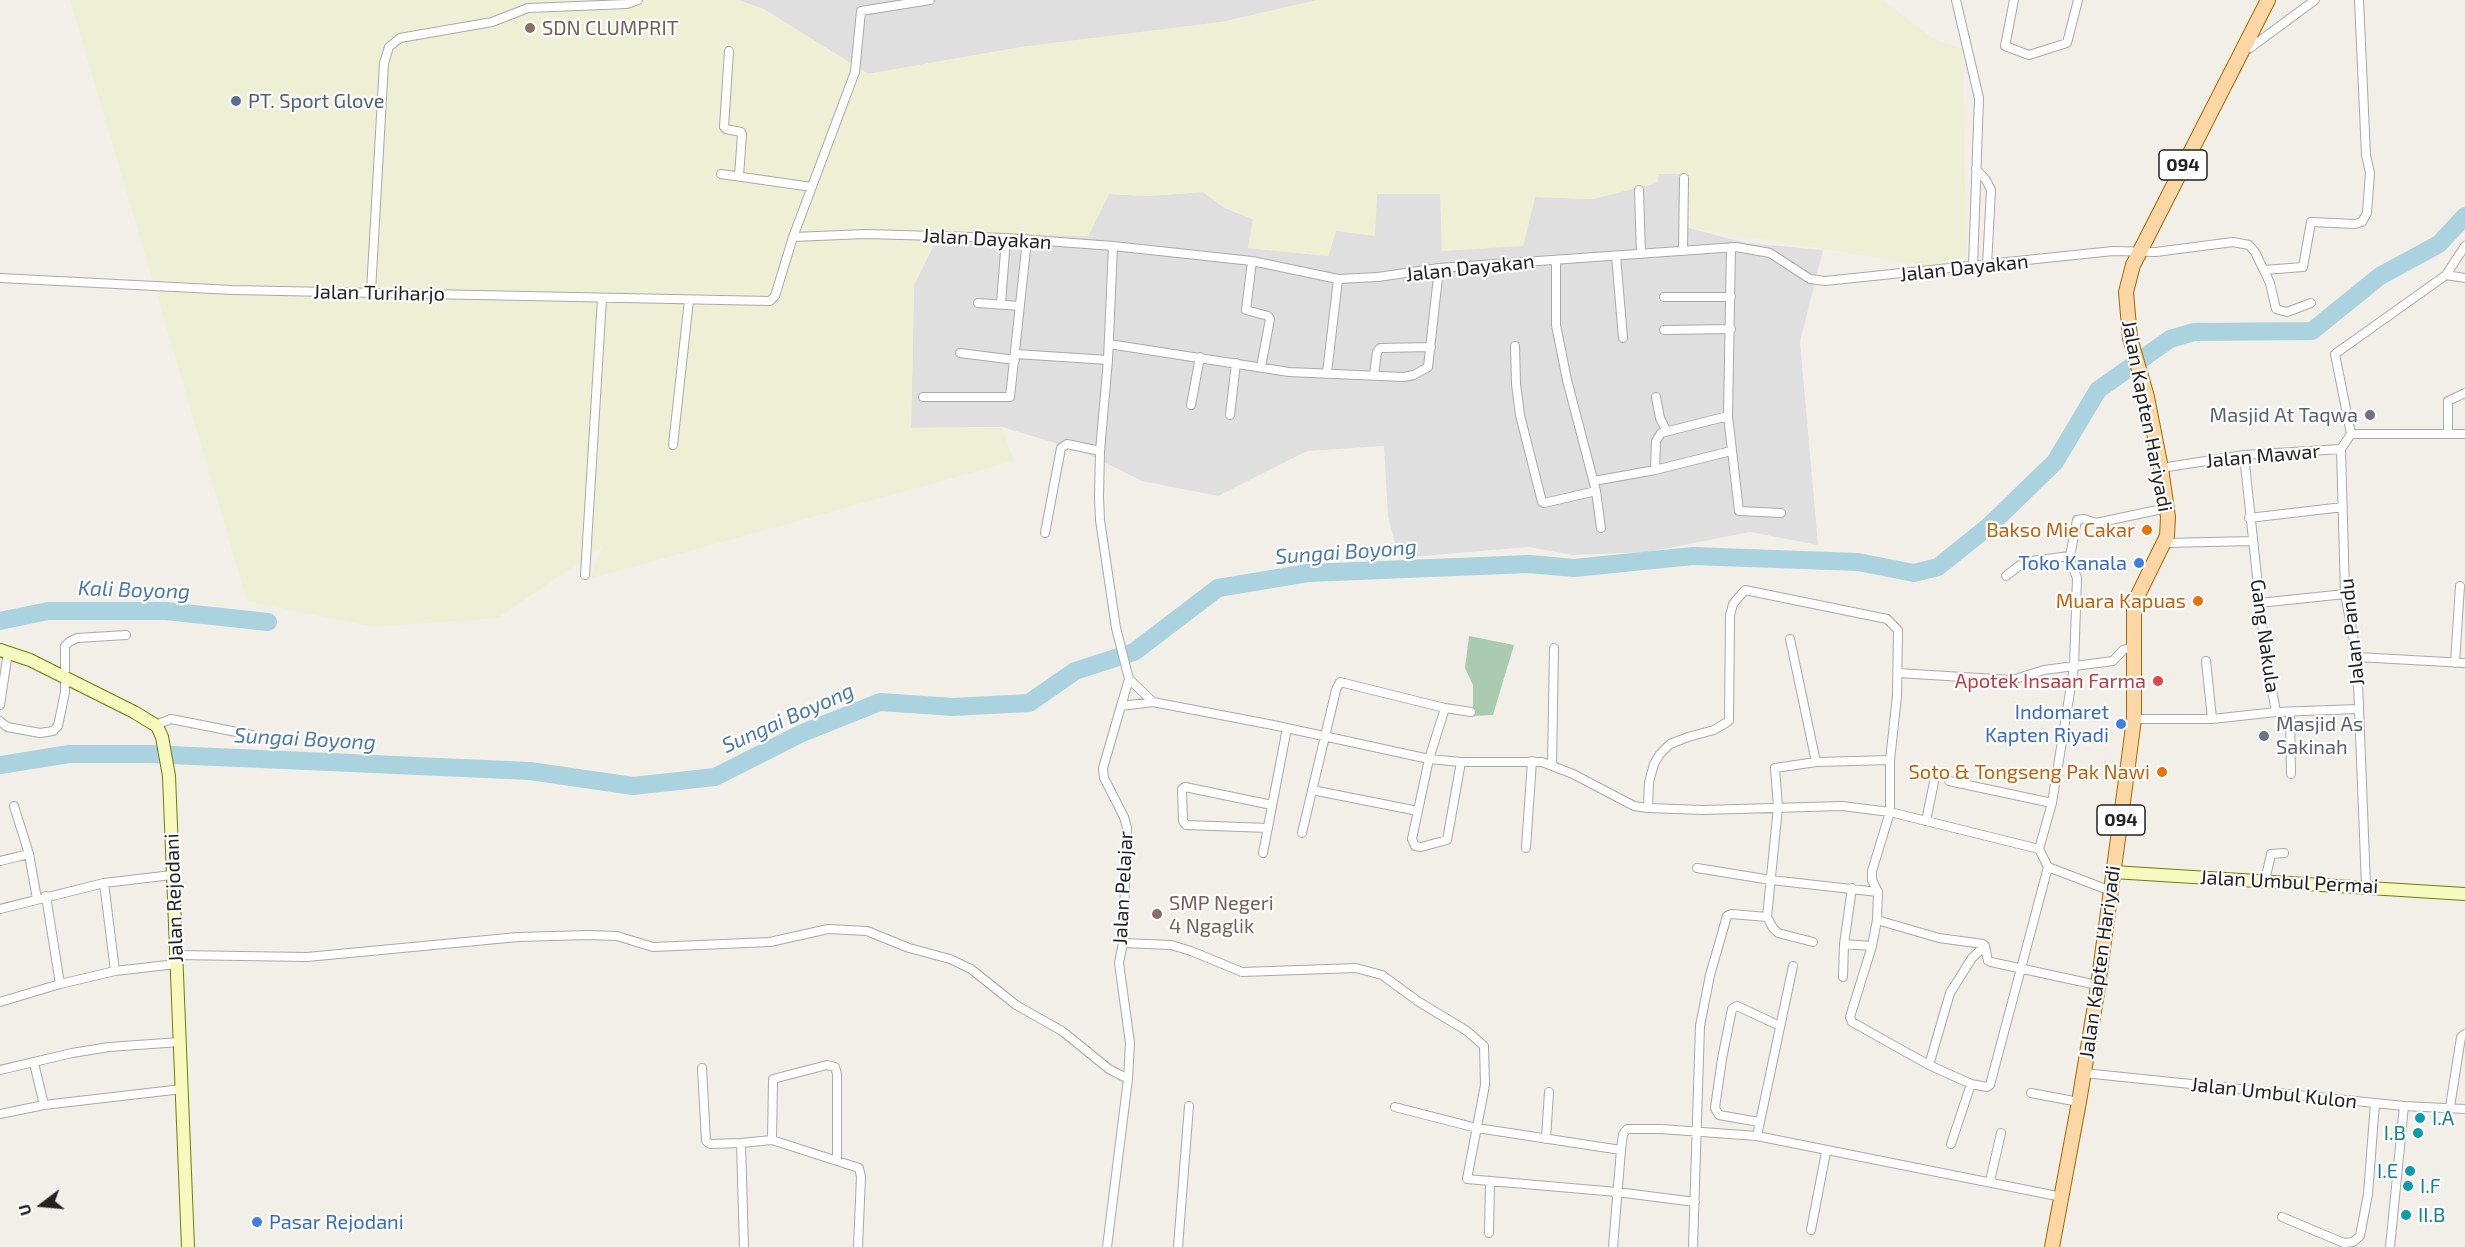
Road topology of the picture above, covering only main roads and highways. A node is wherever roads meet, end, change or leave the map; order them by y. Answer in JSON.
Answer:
{"nodes":[{"id":1,"x":2268,"y":0,"type":"edge"},
{"id":2,"x":4,"y":651,"type":"edge"},
{"id":3,"x":2113,"y":872,"type":"junction"},
{"id":4,"x":2465,"y":894,"type":"edge"},
{"id":5,"x":188,"y":1247,"type":"edge"},
{"id":6,"x":2052,"y":1247,"type":"edge"}],
"edges":[{"from":1,"to":3,"type":"main road","name":"Jalan Kapten Hariyadi","number":"094"},
{"from":2,"to":5,"type":"main road","name":"Jalan Rejodani"},
{"from":3,"to":4,"type":"main road","name":"Jalan Umbul Permai"},
{"from":3,"to":6,"type":"main road","name":"Jalan Kapten Hariyadi","number":"094"}]}
